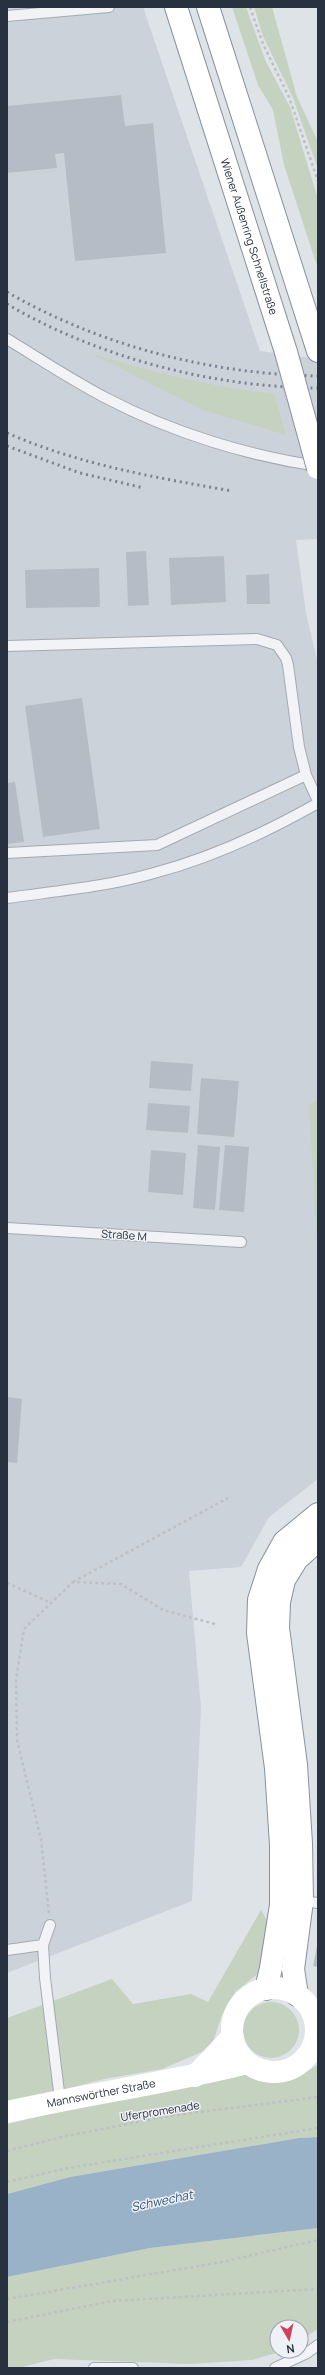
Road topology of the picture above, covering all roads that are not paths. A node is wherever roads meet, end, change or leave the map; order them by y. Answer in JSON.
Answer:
{"nodes":[{"id":1,"x":109,"y":7,"type":"edge"},
{"id":2,"x":176,"y":7,"type":"edge"},
{"id":3,"x":208,"y":7,"type":"edge"},
{"id":4,"x":7,"y":16,"type":"edge"},
{"id":5,"x":7,"y":339,"type":"edge"},
{"id":6,"x":318,"y":351,"type":"edge"},
{"id":7,"x":318,"y":467,"type":"edge"},
{"id":8,"x":7,"y":646,"type":"edge"},
{"id":9,"x":306,"y":775,"type":"junction"},
{"id":10,"x":318,"y":802,"type":"edge"},
{"id":11,"x":7,"y":853,"type":"edge"},
{"id":12,"x":7,"y":898,"type":"edge"},
{"id":13,"x":7,"y":1228,"type":"edge"},
{"id":14,"x":241,"y":1242,"type":"dead end"},
{"id":15,"x":318,"y":1514,"type":"edge"},
{"id":16,"x":318,"y":1540,"type":"edge"},
{"id":17,"x":310,"y":1902,"type":"edge"},
{"id":18,"x":50,"y":1925,"type":"road end"},
{"id":19,"x":44,"y":1945,"type":"junction"},
{"id":20,"x":7,"y":1950,"type":"edge"},
{"id":21,"x":266,"y":1989,"type":"junction"},
{"id":22,"x":297,"y":1995,"type":"junction"},
{"id":23,"x":317,"y":2026,"type":"edge"},
{"id":24,"x":232,"y":2037,"type":"junction"},
{"id":25,"x":314,"y":2053,"type":"edge"},
{"id":26,"x":247,"y":2063,"type":"junction"},
{"id":27,"x":195,"y":2076,"type":"junction"},
{"id":28,"x":60,"y":2100,"type":"junction"},
{"id":29,"x":7,"y":2112,"type":"edge"},
{"id":30,"x":318,"y":2345,"type":"edge"},
{"id":31,"x":94,"y":2368,"type":"edge"},
{"id":32,"x":133,"y":2368,"type":"edge"},
{"id":33,"x":275,"y":2368,"type":"edge"}],
"edges":[{"from":1,"to":4,"type":"lane"},
{"from":2,"to":7,"type":"main road","name":"Wiener Außenring Schnellstraße","bridge":true},
{"from":3,"to":6,"type":"main road"},
{"from":5,"to":7,"type":"lane"},
{"from":8,"to":9,"type":"lane"},
{"from":9,"to":10,"type":"lane"},
{"from":9,"to":11,"type":"lane"},
{"from":10,"to":12,"type":"lane"},
{"from":13,"to":14,"type":"lane","name":"Straße M"},
{"from":15,"to":21,"type":"main road"},
{"from":16,"to":17,"type":"main road"},
{"from":17,"to":22,"type":"main road"},
{"from":18,"to":19,"type":"lane"},
{"from":19,"to":20,"type":"lane"},
{"from":19,"to":28,"type":"lane"},
{"from":21,"to":22,"type":"main road"},
{"from":21,"to":24,"type":"main road"},
{"from":22,"to":23,"type":"main road"},
{"from":23,"to":25,"type":"main road"},
{"from":24,"to":26,"type":"main road"},
{"from":24,"to":27,"type":"main road"},
{"from":25,"to":26,"type":"main road"},
{"from":26,"to":27,"type":"main road","name":"Mannswörther Straße"},
{"from":27,"to":28,"type":"main road","name":"Mannswörther Straße"},
{"from":28,"to":29,"type":"main road","name":"Mannswörther Straße"},
{"from":30,"to":33,"type":"lane"},
{"from":31,"to":32,"type":"lane"}]}
